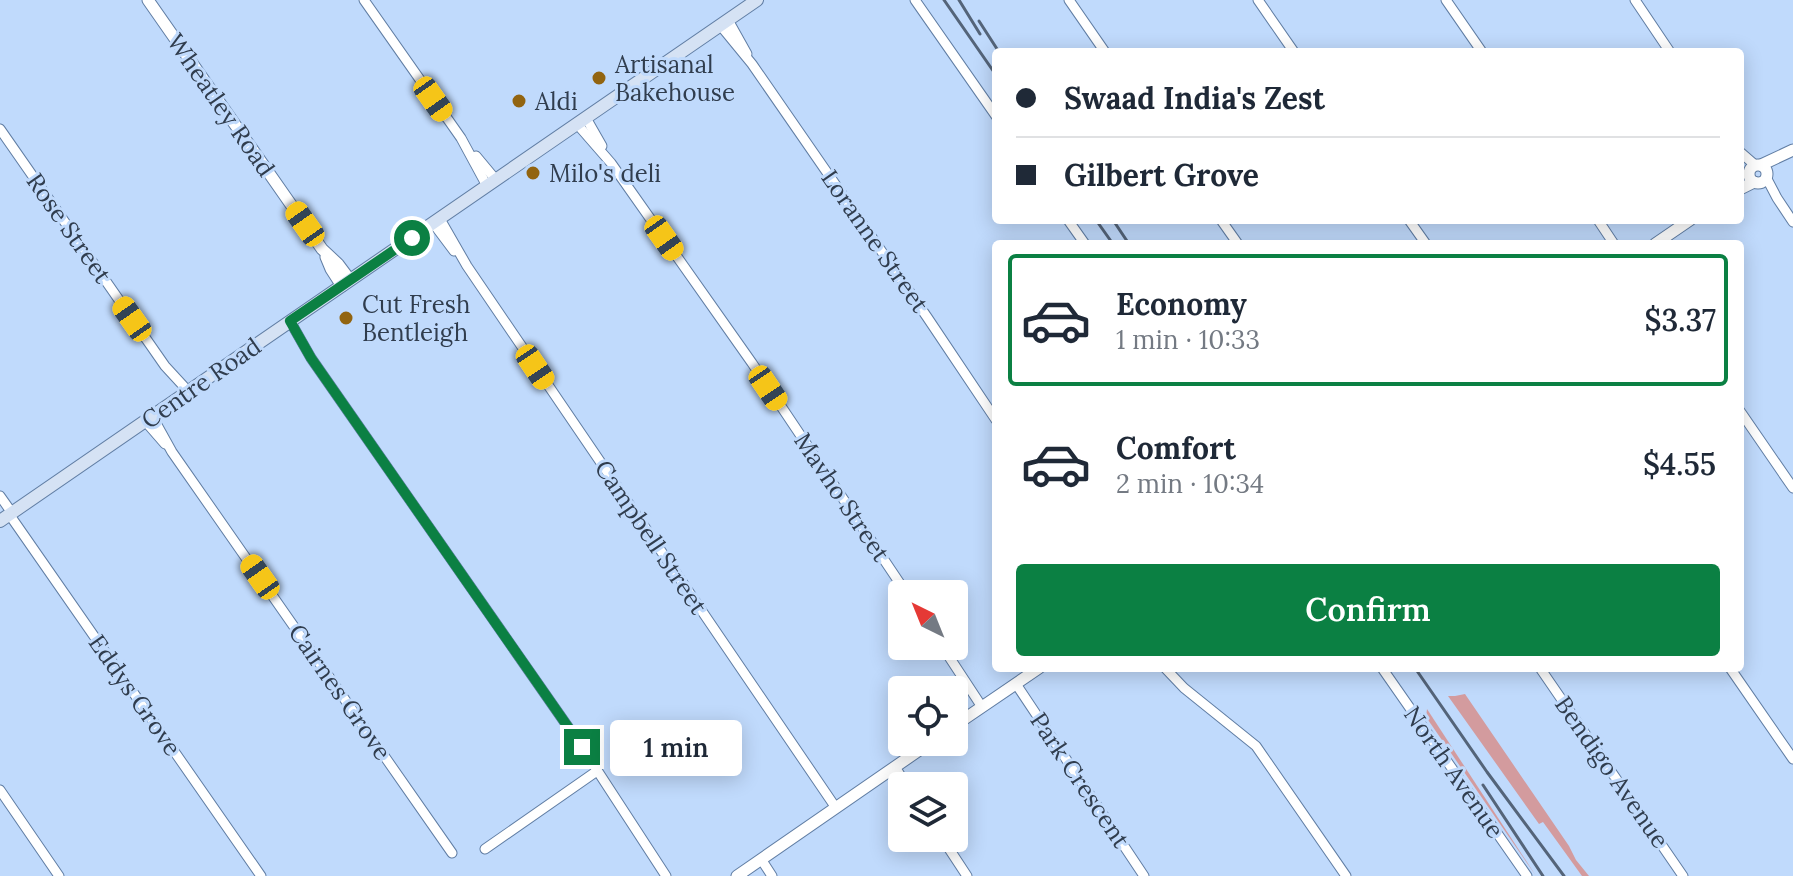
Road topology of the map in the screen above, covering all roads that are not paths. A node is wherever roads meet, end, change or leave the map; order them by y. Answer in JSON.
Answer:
{"nodes":[{"id":1,"x":148,"y":0,"type":"edge"},
{"id":2,"x":364,"y":0,"type":"edge"},
{"id":3,"x":757,"y":0,"type":"edge"},
{"id":4,"x":915,"y":0,"type":"edge"},
{"id":5,"x":1069,"y":0,"type":"edge"},
{"id":6,"x":1258,"y":0,"type":"edge"},
{"id":7,"x":1446,"y":0,"type":"edge"},
{"id":8,"x":1635,"y":0,"type":"edge"},
{"id":9,"x":724,"y":23,"type":"junction"},
{"id":10,"x":1102,"y":48,"type":"edge"},
{"id":11,"x":1291,"y":48,"type":"edge"},
{"id":12,"x":1479,"y":48,"type":"edge"},
{"id":13,"x":1667,"y":48,"type":"edge"},
{"id":14,"x":992,"y":110,"type":"edge"},
{"id":15,"x":582,"y":121,"type":"junction"},
{"id":16,"x":0,"y":129,"type":"edge"},
{"id":17,"x":1792,"y":151,"type":"edge"},
{"id":18,"x":1744,"y":158,"type":"edge"},
{"id":19,"x":1756,"y":175,"type":"edge"},
{"id":20,"x":492,"y":183,"type":"junction"},
{"id":21,"x":436,"y":221,"type":"junction"},
{"id":22,"x":1793,"y":222,"type":"edge"},
{"id":23,"x":1684,"y":224,"type":"edge"},
{"id":24,"x":1661,"y":240,"type":"edge"},
{"id":25,"x":346,"y":283,"type":"junction"},
{"id":26,"x":287,"y":324,"type":"junction"},
{"id":27,"x":184,"y":394,"type":"junction"},
{"id":28,"x":992,"y":414,"type":"edge"},
{"id":29,"x":1744,"y":417,"type":"edge"},
{"id":30,"x":149,"y":418,"type":"junction"},
{"id":31,"x":1793,"y":488,"type":"edge"},
{"id":32,"x":0,"y":496,"type":"edge"},
{"id":33,"x":7,"y":516,"type":"edge"},
{"id":34,"x":898,"y":580,"type":"edge"},
{"id":35,"x":951,"y":660,"type":"edge"},
{"id":36,"x":1033,"y":672,"type":"edge"},
{"id":37,"x":1169,"y":672,"type":"edge"},
{"id":38,"x":1385,"y":672,"type":"edge"},
{"id":39,"x":1543,"y":672,"type":"edge"},
{"id":40,"x":1733,"y":672,"type":"edge"},
{"id":41,"x":1016,"y":684,"type":"junction"},
{"id":42,"x":982,"y":707,"type":"junction"},
{"id":43,"x":968,"y":716,"type":"edge"},
{"id":44,"x":911,"y":756,"type":"edge"},
{"id":45,"x":1793,"y":759,"type":"edge"},
{"id":46,"x":895,"y":767,"type":"junction"},
{"id":47,"x":597,"y":771,"type":"junction"},
{"id":48,"x":898,"y":772,"type":"edge"},
{"id":49,"x":0,"y":790,"type":"edge"},
{"id":50,"x":836,"y":808,"type":"junction"},
{"id":51,"x":485,"y":849,"type":"dead end"},
{"id":52,"x":951,"y":852,"type":"edge"},
{"id":53,"x":452,"y":853,"type":"dead end"},
{"id":54,"x":761,"y":859,"type":"junction"},
{"id":55,"x":59,"y":876,"type":"edge"},
{"id":56,"x":261,"y":876,"type":"edge"},
{"id":57,"x":666,"y":876,"type":"edge"},
{"id":58,"x":737,"y":876,"type":"edge"},
{"id":59,"x":772,"y":876,"type":"edge"},
{"id":60,"x":967,"y":876,"type":"edge"},
{"id":61,"x":1144,"y":876,"type":"edge"},
{"id":62,"x":1346,"y":876,"type":"edge"},
{"id":63,"x":1527,"y":876,"type":"edge"},
{"id":64,"x":1683,"y":876,"type":"edge"}],
"edges":[{"from":1,"to":25,"type":"street","name":"Wheatley Road"},
{"from":2,"to":20,"type":"street"},
{"from":3,"to":9,"type":"main road","name":"Centre Road"},
{"from":4,"to":14,"type":"street"},
{"from":5,"to":10,"type":"street"},
{"from":6,"to":11,"type":"street"},
{"from":7,"to":12,"type":"street"},
{"from":8,"to":13,"type":"street"},
{"from":9,"to":15,"type":"main road","name":"Centre Road"},
{"from":9,"to":28,"type":"street","name":"Loranne Street"},
{"from":15,"to":20,"type":"main road","name":"Centre Road"},
{"from":15,"to":34,"type":"street","name":"Mavho Street"},
{"from":16,"to":27,"type":"street","name":"Rose Street"},
{"from":17,"to":19,"type":"street"},
{"from":18,"to":19,"type":"street"},
{"from":19,"to":22,"type":"street"},
{"from":20,"to":21,"type":"main road","name":"Centre Road"},
{"from":21,"to":25,"type":"main road","name":"Centre Road"},
{"from":21,"to":50,"type":"street","name":"Campbell Street"},
{"from":23,"to":24,"type":"street"},
{"from":25,"to":26,"type":"main road","name":"Centre Road"},
{"from":26,"to":27,"type":"main road","name":"Centre Road"},
{"from":26,"to":47,"type":"street"},
{"from":27,"to":30,"type":"main road","name":"Centre Road"},
{"from":29,"to":31,"type":"street"},
{"from":30,"to":33,"type":"main road","name":"Centre Road"},
{"from":30,"to":53,"type":"street","name":"Cairnes Grove"},
{"from":32,"to":33,"type":"street","name":"Eddys Grove"},
{"from":33,"to":56,"type":"street","name":"Eddys Grove"},
{"from":35,"to":42,"type":"street"},
{"from":36,"to":41,"type":"street"},
{"from":37,"to":62,"type":"street"},
{"from":38,"to":63,"type":"street","name":"North Avenue"},
{"from":39,"to":64,"type":"street","name":"Bendigo Avenue"},
{"from":40,"to":45,"type":"street"},
{"from":41,"to":42,"type":"street"},
{"from":41,"to":61,"type":"street","name":"Park Crescent"},
{"from":42,"to":43,"type":"street"},
{"from":44,"to":46,"type":"street"},
{"from":46,"to":48,"type":"street"},
{"from":46,"to":50,"type":"street"},
{"from":47,"to":51,"type":"street"},
{"from":47,"to":57,"type":"street"},
{"from":49,"to":55,"type":"street"},
{"from":50,"to":54,"type":"street"},
{"from":52,"to":60,"type":"street"},
{"from":54,"to":58,"type":"street"},
{"from":54,"to":59,"type":"street"}]}
